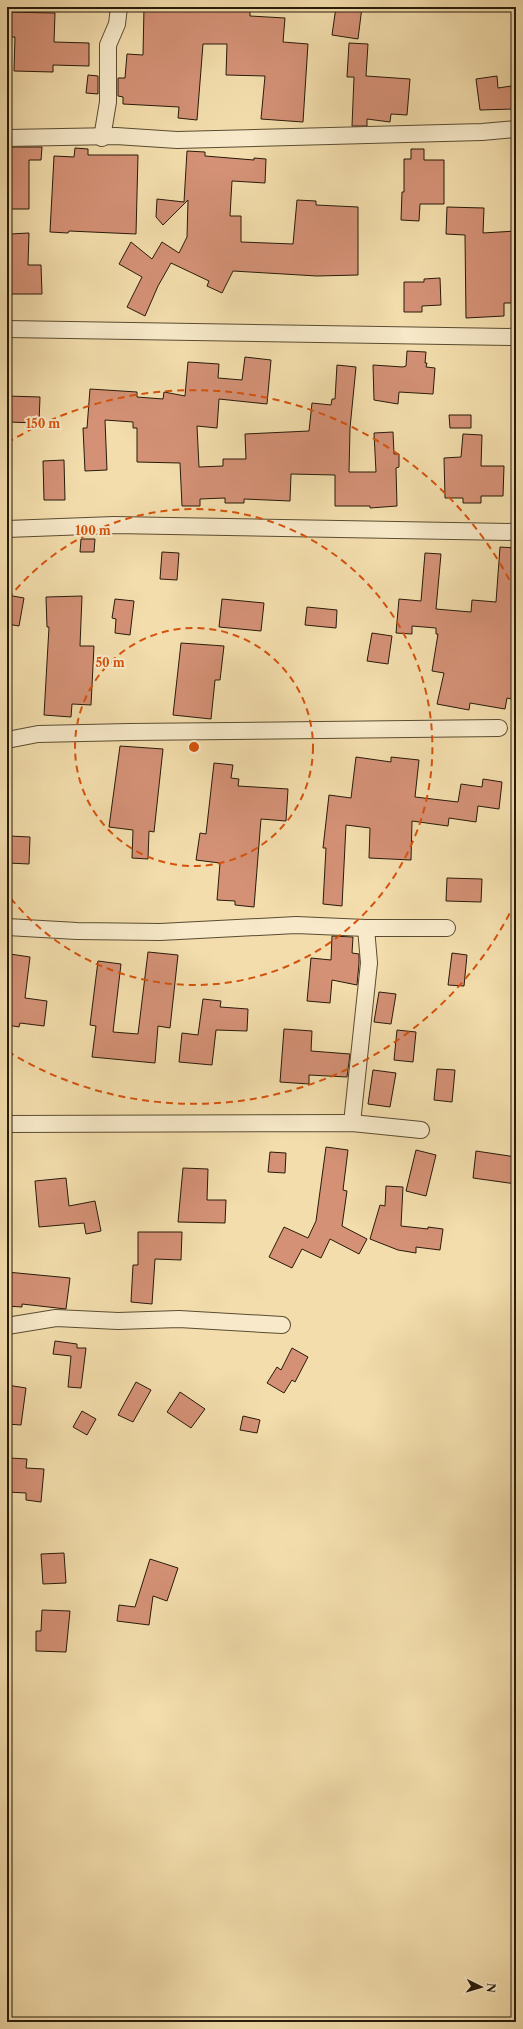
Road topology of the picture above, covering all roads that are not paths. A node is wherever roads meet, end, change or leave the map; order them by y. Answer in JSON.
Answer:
{"nodes":[{"id":1,"x":119,"y":7,"type":"edge"},
{"id":2,"x":516,"y":129,"type":"edge"},
{"id":3,"x":7,"y":138,"type":"edge"},
{"id":4,"x":102,"y":138,"type":"junction"},
{"id":5,"x":7,"y":329,"type":"edge"},
{"id":6,"x":516,"y":337,"type":"edge"},
{"id":7,"x":7,"y":529,"type":"edge"},
{"id":8,"x":516,"y":532,"type":"edge"},
{"id":9,"x":499,"y":728,"type":"dead end"},
{"id":10,"x":7,"y":740,"type":"edge"},
{"id":11,"x":7,"y":927,"type":"edge"},
{"id":12,"x":366,"y":928,"type":"junction"},
{"id":13,"x":447,"y":928,"type":"dead end"},
{"id":14,"x":7,"y":1124,"type":"edge"},
{"id":15,"x":352,"y":1124,"type":"junction"},
{"id":16,"x":421,"y":1130,"type":"dead end"},
{"id":17,"x":282,"y":1325,"type":"dead end"},
{"id":18,"x":7,"y":1326,"type":"edge"}],
"edges":[{"from":1,"to":4,"type":"street"},
{"from":2,"to":4,"type":"street"},
{"from":3,"to":4,"type":"street"},
{"from":5,"to":6,"type":"street"},
{"from":7,"to":8,"type":"street"},
{"from":9,"to":10,"type":"street"},
{"from":11,"to":12,"type":"street"},
{"from":12,"to":13,"type":"street"},
{"from":12,"to":15,"type":"street"},
{"from":14,"to":15,"type":"street"},
{"from":15,"to":16,"type":"street"},
{"from":17,"to":18,"type":"street"}]}
